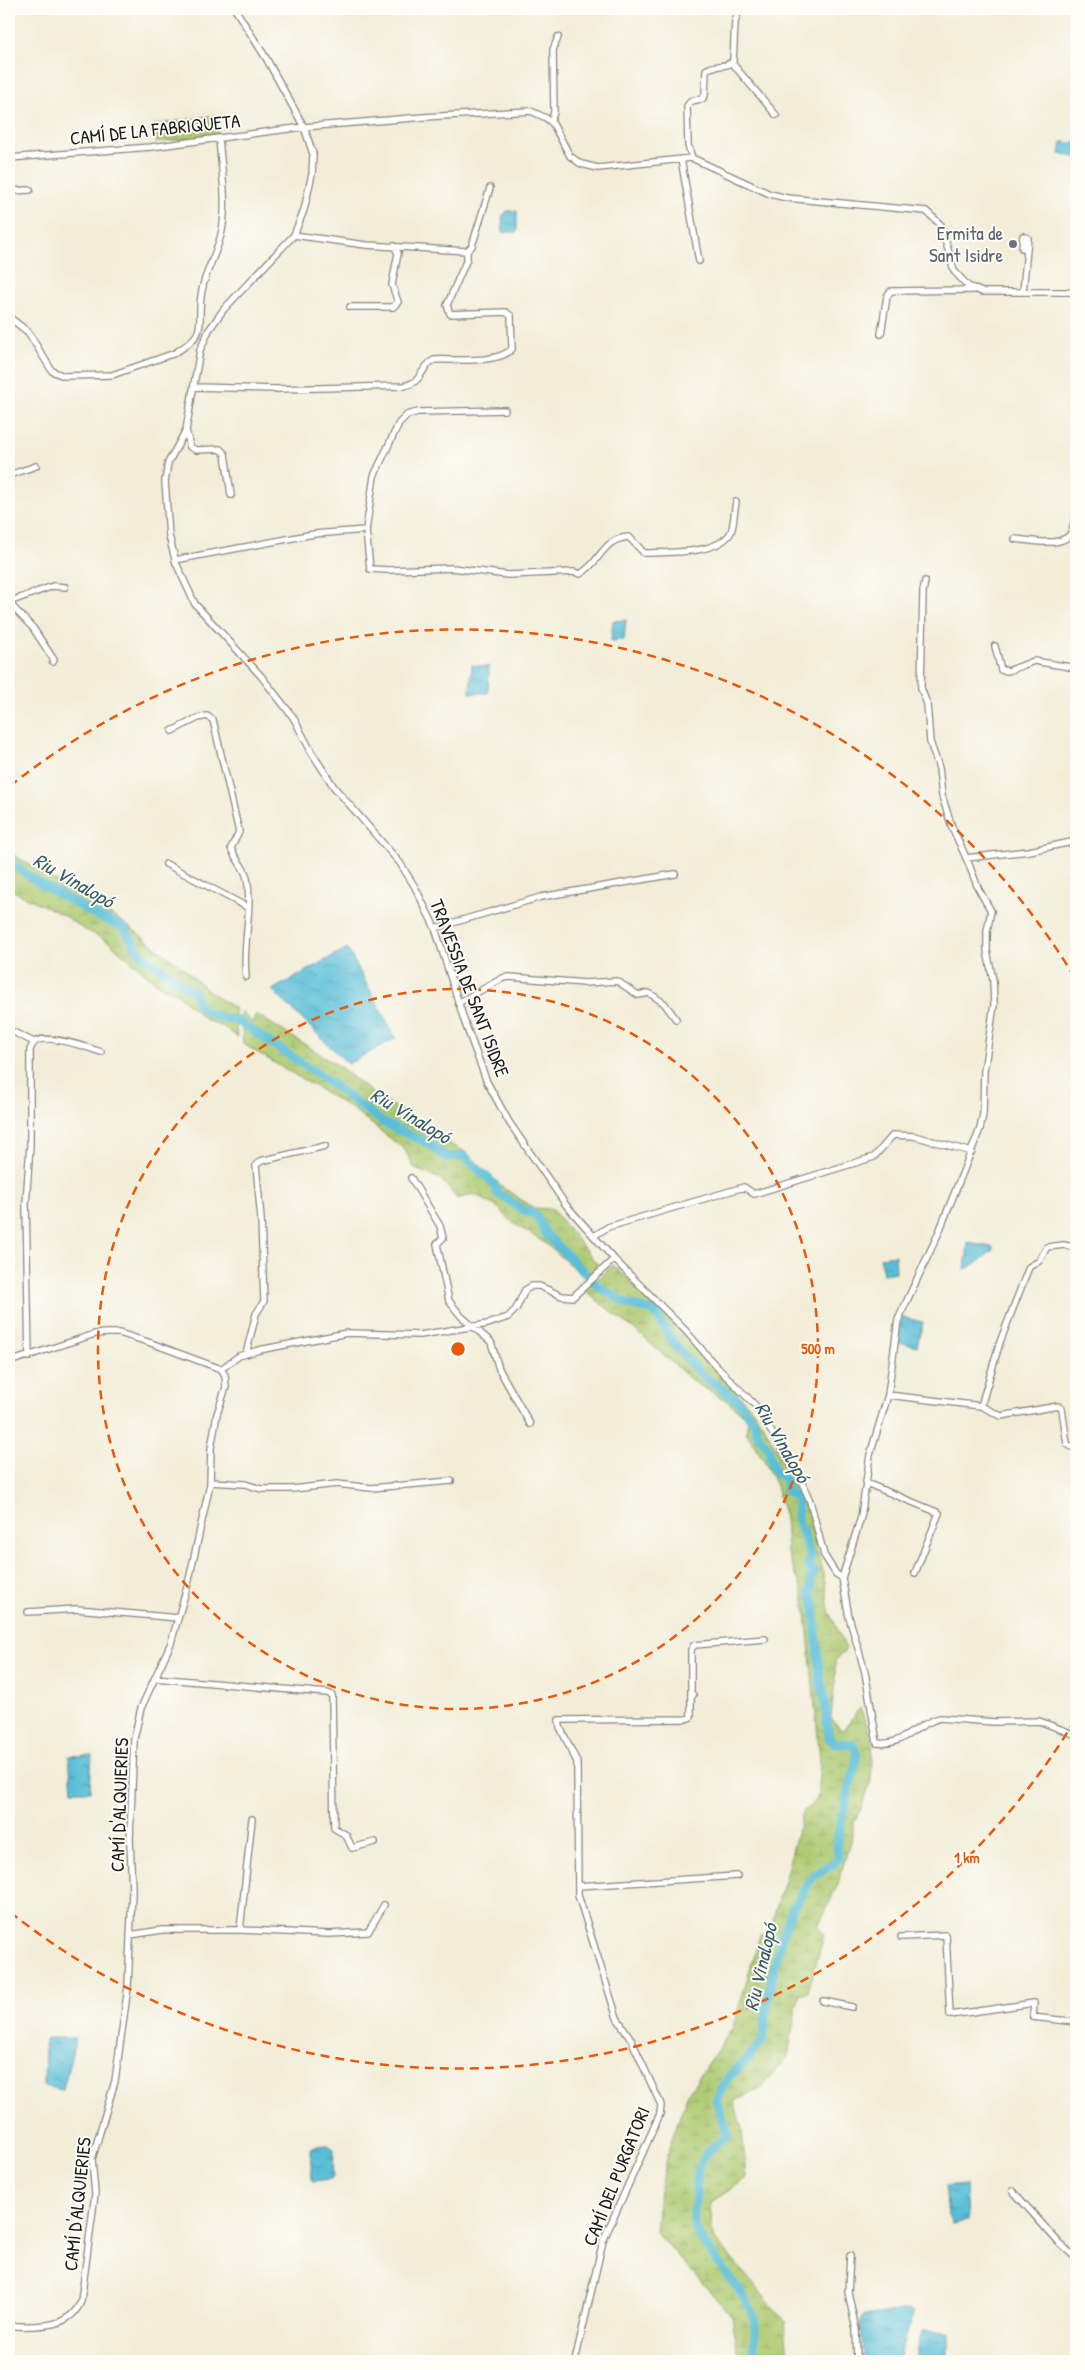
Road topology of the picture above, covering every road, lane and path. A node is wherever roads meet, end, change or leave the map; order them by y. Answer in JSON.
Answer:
{"nodes":[{"id":1,"x":234,"y":9,"type":"edge"},
{"id":2,"x":766,"y":9,"type":"edge"},
{"id":3,"x":558,"y":37,"type":"dead end"},
{"id":4,"x":732,"y":63,"type":"junction"},
{"id":5,"x":553,"y":114,"type":"junction"},
{"id":6,"x":541,"y":116,"type":"junction"},
{"id":7,"x":776,"y":116,"type":"dead end"},
{"id":8,"x":551,"y":122,"type":"junction"},
{"id":9,"x":304,"y":127,"type":"junction"},
{"id":10,"x":219,"y":139,"type":"junction"},
{"id":11,"x":9,"y":158,"type":"edge"},
{"id":12,"x":692,"y":158,"type":"junction"},
{"id":13,"x":681,"y":159,"type":"junction"},
{"id":14,"x":490,"y":188,"type":"dead end"},
{"id":15,"x":30,"y":190,"type":"dead end"},
{"id":16,"x":9,"y":191,"type":"edge"},
{"id":17,"x":294,"y":235,"type":"junction"},
{"id":18,"x":394,"y":246,"type":"junction"},
{"id":19,"x":1027,"y":248,"type":"dead end"},
{"id":20,"x":467,"y":252,"type":"junction"},
{"id":21,"x":699,"y":261,"type":"dead end"},
{"id":22,"x":977,"y":290,"type":"junction"},
{"id":23,"x":1023,"y":292,"type":"junction"},
{"id":24,"x":1076,"y":292,"type":"edge"},
{"id":25,"x":350,"y":307,"type":"dead end"},
{"id":26,"x":9,"y":317,"type":"edge"},
{"id":27,"x":881,"y":334,"type":"dead end"},
{"id":28,"x":201,"y":347,"type":"junction"},
{"id":29,"x":173,"y":354,"type":"junction"},
{"id":30,"x":194,"y":387,"type":"junction"},
{"id":31,"x":505,"y":410,"type":"dead end"},
{"id":32,"x":186,"y":430,"type":"junction"},
{"id":33,"x":36,"y":466,"type":"dead end"},
{"id":34,"x":9,"y":475,"type":"edge"},
{"id":35,"x":230,"y":495,"type":"dead end"},
{"id":36,"x":736,"y":502,"type":"dead end"},
{"id":37,"x":1076,"y":510,"type":"edge"},
{"id":38,"x":366,"y":530,"type":"junction"},
{"id":39,"x":1015,"y":539,"type":"dead end"},
{"id":40,"x":175,"y":560,"type":"junction"},
{"id":41,"x":925,"y":581,"type":"dead end"},
{"id":42,"x":65,"y":586,"type":"dead end"},
{"id":43,"x":9,"y":603,"type":"edge"},
{"id":44,"x":995,"y":646,"type":"dead end"},
{"id":45,"x":53,"y":662,"type":"dead end"},
{"id":46,"x":1076,"y":668,"type":"edge"},
{"id":47,"x":172,"y":731,"type":"dead end"},
{"id":48,"x":1076,"y":841,"type":"edge"},
{"id":49,"x":966,"y":858,"type":"junction"},
{"id":50,"x":166,"y":864,"type":"dead end"},
{"id":51,"x":675,"y":874,"type":"dead end"},
{"id":52,"x":247,"y":907,"type":"junction"},
{"id":53,"x":435,"y":928,"type":"junction"},
{"id":54,"x":246,"y":977,"type":"dead end"},
{"id":55,"x":458,"y":1003,"type":"junction"},
{"id":56,"x":676,"y":1019,"type":"dead end"},
{"id":57,"x":9,"y":1030,"type":"edge"},
{"id":58,"x":34,"y":1042,"type":"junction"},
{"id":59,"x":101,"y":1052,"type":"dead end"},
{"id":60,"x":325,"y":1146,"type":"dead end"},
{"id":61,"x":972,"y":1152,"type":"junction"},
{"id":62,"x":411,"y":1178,"type":"dead end"},
{"id":63,"x":594,"y":1236,"type":"junction"},
{"id":64,"x":1076,"y":1248,"type":"edge"},
{"id":65,"x":614,"y":1259,"type":"junction"},
{"id":66,"x":473,"y":1326,"type":"junction"},
{"id":67,"x":246,"y":1354,"type":"junction"},
{"id":68,"x":29,"y":1357,"type":"junction"},
{"id":69,"x":9,"y":1362,"type":"edge"},
{"id":70,"x":221,"y":1369,"type":"junction"},
{"id":71,"x":888,"y":1395,"type":"junction"},
{"id":72,"x":981,"y":1406,"type":"junction"},
{"id":73,"x":530,"y":1424,"type":"dead end"},
{"id":74,"x":1076,"y":1449,"type":"edge"},
{"id":75,"x":450,"y":1481,"type":"dead end"},
{"id":76,"x":210,"y":1482,"type":"junction"},
{"id":77,"x":866,"y":1483,"type":"junction"},
{"id":78,"x":915,"y":1573,"type":"dead end"},
{"id":79,"x":842,"y":1578,"type":"junction"},
{"id":80,"x":28,"y":1612,"type":"dead end"},
{"id":81,"x":178,"y":1618,"type":"junction"},
{"id":82,"x":765,"y":1639,"type":"dead end"},
{"id":83,"x":155,"y":1678,"type":"junction"},
{"id":84,"x":1076,"y":1735,"type":"edge"},
{"id":85,"x":252,"y":1819,"type":"dead end"},
{"id":86,"x":375,"y":1842,"type":"dead end"},
{"id":87,"x":737,"y":1876,"type":"dead end"},
{"id":88,"x":578,"y":1886,"type":"junction"},
{"id":89,"x":384,"y":1905,"type":"dead end"},
{"id":90,"x":240,"y":1930,"type":"junction"},
{"id":91,"x":130,"y":1936,"type":"junction"},
{"id":92,"x":901,"y":1937,"type":"dead end"},
{"id":93,"x":824,"y":2001,"type":"dead end"},
{"id":94,"x":852,"y":2007,"type":"dead end"},
{"id":95,"x":1076,"y":2022,"type":"edge"},
{"id":96,"x":1012,"y":2191,"type":"dead end"},
{"id":97,"x":850,"y":2256,"type":"dead end"},
{"id":98,"x":1076,"y":2258,"type":"edge"},
{"id":99,"x":9,"y":2326,"type":"edge"},
{"id":100,"x":575,"y":2361,"type":"edge"},
{"id":101,"x":857,"y":2361,"type":"edge"}],
"edges":[{"from":1,"to":9,"type":"street","name":"TRAVESSIA DE SANT ISIDRE"},
{"from":2,"to":4,"type":"street"},
{"from":3,"to":5,"type":"street"},
{"from":4,"to":7,"type":"street"},
{"from":4,"to":12,"type":"street"},
{"from":5,"to":6,"type":"street"},
{"from":5,"to":8,"type":"street"},
{"from":6,"to":8,"type":"street"},
{"from":6,"to":9,"type":"street","name":"CAMÍ DE LA FABRIQUETA"},
{"from":8,"to":13,"type":"street"},
{"from":9,"to":10,"type":"street","name":"CAMÍ DE LA FABRIQUETA"},
{"from":9,"to":17,"type":"street","name":"TRAVESSIA DE SANT ISIDRE"},
{"from":10,"to":11,"type":"street","name":"CAMÍ DE LA FABRIQUETA"},
{"from":10,"to":29,"type":"street"},
{"from":12,"to":13,"type":"street"},
{"from":12,"to":22,"type":"street"},
{"from":13,"to":21,"type":"street"},
{"from":14,"to":20,"type":"street"},
{"from":15,"to":16,"type":"street"},
{"from":17,"to":18,"type":"street"},
{"from":17,"to":28,"type":"street","name":"TRAVESSIA DE SANT ISIDRE"},
{"from":18,"to":20,"type":"street"},
{"from":18,"to":25,"type":"street"},
{"from":19,"to":23,"type":"street"},
{"from":20,"to":30,"type":"street"},
{"from":22,"to":23,"type":"street"},
{"from":22,"to":27,"type":"street"},
{"from":23,"to":24,"type":"street"},
{"from":26,"to":29,"type":"street"},
{"from":28,"to":29,"type":"street"},
{"from":28,"to":30,"type":"street","name":"TRAVESSIA DE SANT ISIDRE"},
{"from":30,"to":32,"type":"street","name":"TRAVESSIA DE SANT ISIDRE"},
{"from":31,"to":38,"type":"street"},
{"from":32,"to":35,"type":"street"},
{"from":32,"to":40,"type":"street","name":"TRAVESSIA DE SANT ISIDRE"},
{"from":33,"to":34,"type":"street"},
{"from":36,"to":38,"type":"street"},
{"from":37,"to":39,"type":"street"},
{"from":38,"to":40,"type":"street"},
{"from":40,"to":53,"type":"street","name":"TRAVESSIA DE SANT ISIDRE"},
{"from":41,"to":49,"type":"street"},
{"from":42,"to":43,"type":"street"},
{"from":43,"to":45,"type":"street"},
{"from":44,"to":46,"type":"street"},
{"from":47,"to":52,"type":"street"},
{"from":48,"to":49,"type":"street"},
{"from":49,"to":61,"type":"street"},
{"from":50,"to":52,"type":"street"},
{"from":51,"to":53,"type":"street"},
{"from":52,"to":54,"type":"street"},
{"from":53,"to":55,"type":"street","name":"TRAVESSIA DE SANT ISIDRE"},
{"from":55,"to":56,"type":"street"},
{"from":55,"to":63,"type":"street","name":"TRAVESSIA DE SANT ISIDRE"},
{"from":57,"to":58,"type":"street"},
{"from":58,"to":59,"type":"street"},
{"from":58,"to":68,"type":"street"},
{"from":60,"to":67,"type":"street"},
{"from":61,"to":63,"type":"street"},
{"from":61,"to":71,"type":"street"},
{"from":62,"to":66,"type":"street"},
{"from":63,"to":65,"type":"street","name":"TRAVESSIA DE SANT ISIDRE"},
{"from":64,"to":72,"type":"street"},
{"from":65,"to":66,"type":"street"},
{"from":65,"to":79,"type":"street","name":"TRAVESSIA DE SANT ISIDRE"},
{"from":66,"to":67,"type":"street"},
{"from":66,"to":73,"type":"street"},
{"from":67,"to":70,"type":"street"},
{"from":68,"to":69,"type":"street"},
{"from":68,"to":70,"type":"street"},
{"from":70,"to":76,"type":"street","name":"CAMÍ D'ALQUIERIES"},
{"from":71,"to":72,"type":"street"},
{"from":71,"to":77,"type":"street"},
{"from":72,"to":74,"type":"street"},
{"from":75,"to":76,"type":"street"},
{"from":76,"to":81,"type":"street","name":"CAMÍ D'ALQUIERIES"},
{"from":77,"to":78,"type":"street"},
{"from":77,"to":79,"type":"street"},
{"from":79,"to":84,"type":"street","name":"TRAVESSIA DE SANT ISIDRE"},
{"from":80,"to":81,"type":"street"},
{"from":81,"to":83,"type":"street","name":"CAMÍ D'ALQUIERIES"},
{"from":82,"to":88,"type":"street","name":"CAMÍ DEL PURGATORI"},
{"from":83,"to":86,"type":"street"},
{"from":83,"to":91,"type":"street","name":"CAMÍ D'ALQUIERIES"},
{"from":85,"to":90,"type":"street"},
{"from":87,"to":88,"type":"street"},
{"from":88,"to":100,"type":"street","name":"CAMÍ DEL PURGATORI"},
{"from":89,"to":90,"type":"street"},
{"from":90,"to":91,"type":"street"},
{"from":91,"to":99,"type":"street","name":"CAMÍ D'ALQUIERIES"},
{"from":92,"to":95,"type":"street"},
{"from":93,"to":94,"type":"street"},
{"from":96,"to":98,"type":"street"},
{"from":97,"to":101,"type":"street"}]}
